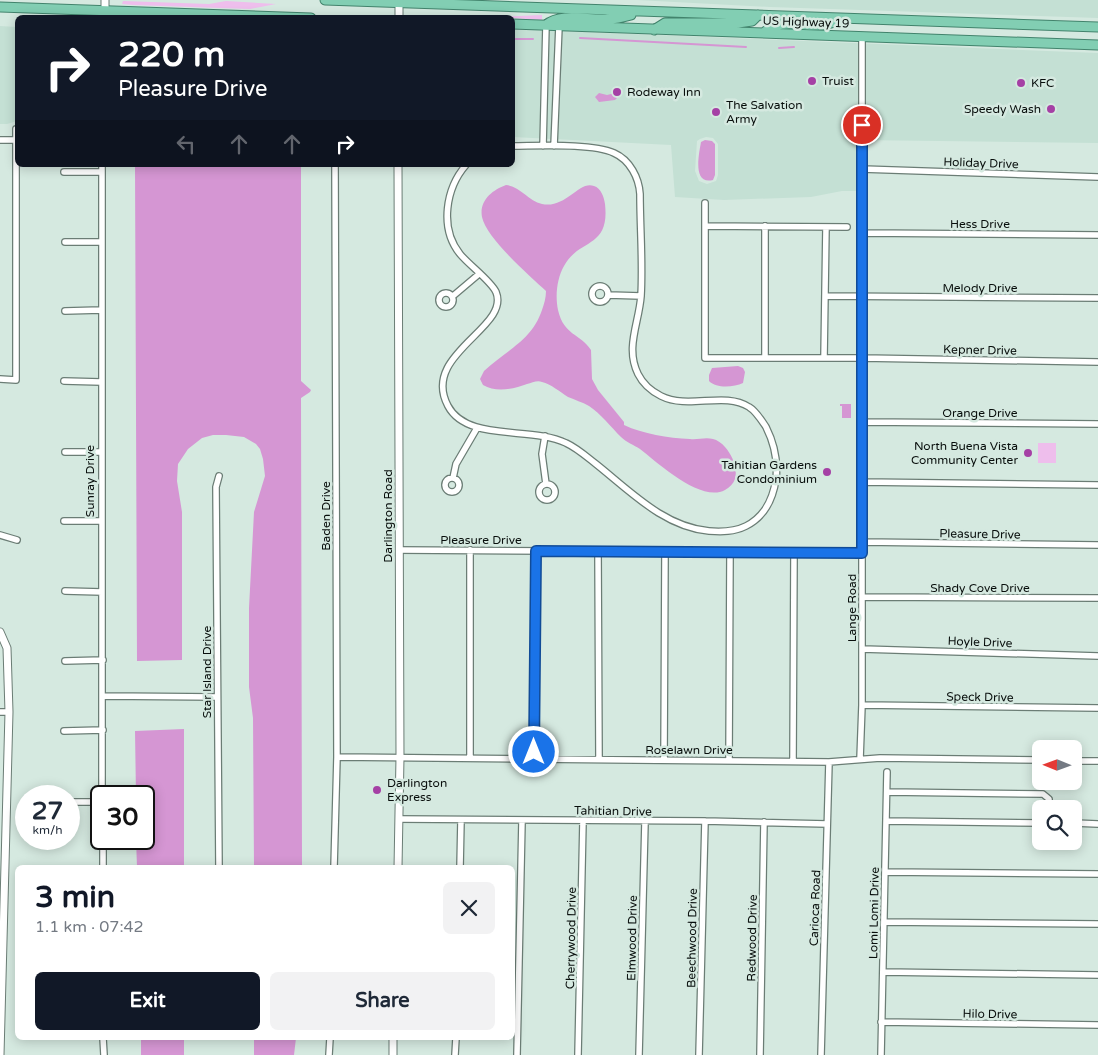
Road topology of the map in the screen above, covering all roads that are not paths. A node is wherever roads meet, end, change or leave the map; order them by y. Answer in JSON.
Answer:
{"nodes":[{"id":1,"x":105,"y":0,"type":"edge"},
{"id":2,"x":325,"y":0,"type":"edge"},
{"id":3,"x":371,"y":1,"type":"edge"},
{"id":4,"x":399,"y":1,"type":"edge"},
{"id":5,"x":0,"y":7,"type":"edge"},
{"id":6,"x":651,"y":12,"type":"junction"},
{"id":7,"x":104,"y":15,"type":"edge"},
{"id":8,"x":399,"y":15,"type":"edge"},
{"id":9,"x":758,"y":15,"type":"junction"},
{"id":10,"x":856,"y":18,"type":"junction"},
{"id":11,"x":515,"y":24,"type":"edge"},
{"id":12,"x":546,"y":25,"type":"junction"},
{"id":13,"x":559,"y":26,"type":"junction"},
{"id":14,"x":1098,"y":27,"type":"edge"},
{"id":15,"x":654,"y":30,"type":"junction"},
{"id":16,"x":764,"y":33,"type":"junction"},
{"id":17,"x":862,"y":37,"type":"junction"},
{"id":18,"x":1098,"y":46,"type":"edge"},
{"id":19,"x":543,"y":131,"type":"junction"},
{"id":20,"x":555,"y":131,"type":"junction"},
{"id":21,"x":0,"y":140,"type":"edge"},
{"id":22,"x":15,"y":140,"type":"edge"},
{"id":23,"x":515,"y":146,"type":"edge"},
{"id":24,"x":543,"y":146,"type":"junction"},
{"id":25,"x":554,"y":146,"type":"junction"},
{"id":26,"x":16,"y":167,"type":"edge"},
{"id":27,"x":335,"y":167,"type":"edge"},
{"id":28,"x":398,"y":167,"type":"edge"},
{"id":29,"x":464,"y":167,"type":"edge"},
{"id":30,"x":102,"y":168,"type":"edge"},
{"id":31,"x":862,"y":169,"type":"junction"},
{"id":32,"x":64,"y":172,"type":"dead end"},
{"id":33,"x":1098,"y":177,"type":"edge"},
{"id":34,"x":705,"y":203,"type":"dead end"},
{"id":35,"x":705,"y":226,"type":"junction"},
{"id":36,"x":765,"y":226,"type":"junction"},
{"id":37,"x":826,"y":226,"type":"junction"},
{"id":38,"x":847,"y":226,"type":"dead end"},
{"id":39,"x":862,"y":234,"type":"junction"},
{"id":40,"x":1098,"y":235,"type":"edge"},
{"id":41,"x":65,"y":242,"type":"dead end"},
{"id":42,"x":101,"y":242,"type":"junction"},
{"id":43,"x":479,"y":274,"type":"junction"},
{"id":44,"x":608,"y":294,"type":"dead end"},
{"id":45,"x":453,"y":296,"type":"dead end"},
{"id":46,"x":641,"y":296,"type":"junction"},
{"id":47,"x":825,"y":296,"type":"junction"},
{"id":48,"x":862,"y":297,"type":"junction"},
{"id":49,"x":1098,"y":298,"type":"edge"},
{"id":50,"x":101,"y":310,"type":"junction"},
{"id":51,"x":65,"y":311,"type":"dead end"},
{"id":52,"x":765,"y":357,"type":"junction"},
{"id":53,"x":824,"y":358,"type":"junction"},
{"id":54,"x":862,"y":358,"type":"junction"},
{"id":55,"x":1098,"y":362,"type":"edge"},
{"id":56,"x":0,"y":379,"type":"edge"},
{"id":57,"x":64,"y":381,"type":"dead end"},
{"id":58,"x":101,"y":382,"type":"junction"},
{"id":59,"x":862,"y":422,"type":"junction"},
{"id":60,"x":1098,"y":424,"type":"edge"},
{"id":61,"x":477,"y":428,"type":"junction"},
{"id":62,"x":545,"y":436,"type":"junction"},
{"id":63,"x":65,"y":452,"type":"dead end"},
{"id":64,"x":102,"y":452,"type":"junction"},
{"id":65,"x":219,"y":476,"type":"dead end"},
{"id":66,"x":453,"y":478,"type":"dead end"},
{"id":67,"x":862,"y":482,"type":"junction"},
{"id":68,"x":546,"y":484,"type":"dead end"},
{"id":69,"x":1098,"y":484,"type":"edge"},
{"id":70,"x":64,"y":521,"type":"dead end"},
{"id":71,"x":101,"y":521,"type":"junction"},
{"id":72,"x":0,"y":535,"type":"edge"},
{"id":73,"x":17,"y":540,"type":"dead end"},
{"id":74,"x":862,"y":542,"type":"junction"},
{"id":75,"x":1098,"y":545,"type":"edge"},
{"id":76,"x":399,"y":550,"type":"junction"},
{"id":77,"x":470,"y":550,"type":"junction"},
{"id":78,"x":536,"y":551,"type":"junction"},
{"id":79,"x":598,"y":551,"type":"junction"},
{"id":80,"x":665,"y":552,"type":"junction"},
{"id":81,"x":730,"y":553,"type":"junction"},
{"id":82,"x":794,"y":553,"type":"junction"},
{"id":83,"x":862,"y":553,"type":"junction"},
{"id":84,"x":65,"y":591,"type":"dead end"},
{"id":85,"x":102,"y":592,"type":"junction"},
{"id":86,"x":862,"y":597,"type":"junction"},
{"id":87,"x":1098,"y":598,"type":"edge"},
{"id":88,"x":0,"y":632,"type":"edge"},
{"id":89,"x":862,"y":649,"type":"junction"},
{"id":90,"x":1098,"y":656,"type":"edge"},
{"id":91,"x":103,"y":660,"type":"junction"},
{"id":92,"x":64,"y":661,"type":"dead end"},
{"id":93,"x":104,"y":696,"type":"junction"},
{"id":94,"x":217,"y":697,"type":"junction"},
{"id":95,"x":862,"y":705,"type":"junction"},
{"id":96,"x":1098,"y":708,"type":"edge"},
{"id":97,"x":0,"y":712,"type":"edge"},
{"id":98,"x":9,"y":712,"type":"junction"},
{"id":99,"x":103,"y":730,"type":"junction"},
{"id":100,"x":64,"y":731,"type":"dead end"},
{"id":101,"x":337,"y":757,"type":"junction"},
{"id":102,"x":400,"y":757,"type":"junction"},
{"id":103,"x":470,"y":758,"type":"junction"},
{"id":104,"x":534,"y":758,"type":"junction"},
{"id":105,"x":599,"y":759,"type":"junction"},
{"id":106,"x":860,"y":759,"type":"junction"},
{"id":107,"x":664,"y":760,"type":"junction"},
{"id":108,"x":729,"y":760,"type":"junction"},
{"id":109,"x":1032,"y":760,"type":"edge"},
{"id":110,"x":793,"y":761,"type":"junction"},
{"id":111,"x":1082,"y":761,"type":"edge"},
{"id":112,"x":1098,"y":761,"type":"edge"},
{"id":113,"x":829,"y":762,"type":"junction"},
{"id":114,"x":887,"y":772,"type":"dead end"},
{"id":115,"x":102,"y":785,"type":"edge"},
{"id":116,"x":887,"y":792,"type":"junction"},
{"id":117,"x":3,"y":797,"type":"edge"},
{"id":118,"x":1049,"y":800,"type":"edge"},
{"id":119,"x":399,"y":819,"type":"junction"},
{"id":120,"x":461,"y":820,"type":"junction"},
{"id":121,"x":584,"y":820,"type":"junction"},
{"id":122,"x":522,"y":821,"type":"junction"},
{"id":123,"x":705,"y":821,"type":"junction"},
{"id":124,"x":886,"y":821,"type":"junction"},
{"id":125,"x":645,"y":822,"type":"junction"},
{"id":126,"x":764,"y":822,"type":"junction"},
{"id":127,"x":1032,"y":823,"type":"edge"},
{"id":128,"x":1082,"y":823,"type":"edge"},
{"id":129,"x":827,"y":824,"type":"junction"},
{"id":130,"x":1098,"y":824,"type":"edge"},
{"id":131,"x":103,"y":850,"type":"edge"},
{"id":132,"x":103,"y":865,"type":"edge"},
{"id":133,"x":219,"y":865,"type":"edge"},
{"id":134,"x":334,"y":865,"type":"edge"},
{"id":135,"x":398,"y":865,"type":"edge"},
{"id":136,"x":460,"y":865,"type":"edge"},
{"id":137,"x":885,"y":872,"type":"junction"},
{"id":138,"x":1098,"y":874,"type":"edge"},
{"id":139,"x":884,"y":922,"type":"junction"},
{"id":140,"x":1098,"y":924,"type":"edge"},
{"id":141,"x":883,"y":972,"type":"junction"},
{"id":142,"x":1098,"y":975,"type":"edge"},
{"id":143,"x":882,"y":1022,"type":"junction"},
{"id":144,"x":1098,"y":1025,"type":"edge"},
{"id":145,"x":103,"y":1040,"type":"edge"},
{"id":146,"x":330,"y":1040,"type":"edge"},
{"id":147,"x":393,"y":1040,"type":"edge"},
{"id":148,"x":456,"y":1040,"type":"edge"},
{"id":149,"x":0,"y":1055,"type":"edge"},
{"id":150,"x":104,"y":1055,"type":"edge"},
{"id":151,"x":330,"y":1055,"type":"edge"},
{"id":152,"x":393,"y":1055,"type":"edge"},
{"id":153,"x":455,"y":1055,"type":"edge"},
{"id":154,"x":517,"y":1055,"type":"edge"},
{"id":155,"x":578,"y":1055,"type":"edge"},
{"id":156,"x":639,"y":1055,"type":"edge"},
{"id":157,"x":700,"y":1055,"type":"edge"},
{"id":158,"x":760,"y":1055,"type":"edge"},
{"id":159,"x":821,"y":1055,"type":"edge"},
{"id":160,"x":881,"y":1055,"type":"edge"}],
"edges":[{"from":1,"to":7,"type":"street"},
{"from":2,"to":3,"type":"highway","name":"US Highway 19"},
{"from":3,"to":4,"type":"highway","name":"US Highway 19"},
{"from":4,"to":6,"type":"highway","name":"US Highway 19"},
{"from":4,"to":8,"type":"street"},
{"from":5,"to":7,"type":"highway"},
{"from":6,"to":9,"type":"highway","name":"US Highway 19"},
{"from":6,"to":12,"type":"highway"},
{"from":9,"to":10,"type":"highway","name":"US Highway 19"},
{"from":9,"to":15,"type":"highway"},
{"from":10,"to":14,"type":"highway","name":"US Highway 19"},
{"from":10,"to":16,"type":"highway"},
{"from":11,"to":12,"type":"highway","name":"US Highway 19"},
{"from":12,"to":13,"type":"highway","name":"US Highway 19"},
{"from":12,"to":19,"type":"street"},
{"from":13,"to":15,"type":"highway","name":"US Highway 19"},
{"from":13,"to":20,"type":"street"},
{"from":15,"to":16,"type":"highway","name":"US Highway 19"},
{"from":16,"to":17,"type":"highway","name":"US Highway 19"},
{"from":17,"to":18,"type":"highway","name":"US Highway 19"},
{"from":17,"to":31,"type":"street","name":"Lange Road"},
{"from":19,"to":20,"type":"street"},
{"from":19,"to":24,"type":"street"},
{"from":20,"to":25,"type":"street"},
{"from":21,"to":22,"type":"street"},
{"from":23,"to":24,"type":"street"},
{"from":24,"to":25,"type":"street"},
{"from":25,"to":46,"type":"street"},
{"from":26,"to":56,"type":"street"},
{"from":27,"to":101,"type":"street","name":"Baden Drive"},
{"from":28,"to":76,"type":"street","name":"Darlington Road"},
{"from":29,"to":43,"type":"street"},
{"from":30,"to":32,"type":"street"},
{"from":30,"to":42,"type":"street","name":"Sunray Drive"},
{"from":31,"to":33,"type":"street","name":"Holiday Drive"},
{"from":31,"to":39,"type":"street","name":"Lange Road"},
{"from":34,"to":35,"type":"street"},
{"from":35,"to":36,"type":"street"},
{"from":35,"to":52,"type":"street","name":"Kepner Drive"},
{"from":36,"to":37,"type":"street"},
{"from":36,"to":52,"type":"street"},
{"from":37,"to":38,"type":"street"},
{"from":37,"to":47,"type":"street"},
{"from":39,"to":40,"type":"street","name":"Hess Drive"},
{"from":39,"to":48,"type":"street","name":"Lange Road"},
{"from":41,"to":42,"type":"street"},
{"from":42,"to":50,"type":"street","name":"Sunray Drive"},
{"from":43,"to":45,"type":"street"},
{"from":43,"to":61,"type":"street"},
{"from":44,"to":46,"type":"street"},
{"from":46,"to":62,"type":"street"},
{"from":47,"to":48,"type":"street","name":"Melody Drive"},
{"from":47,"to":53,"type":"street"},
{"from":48,"to":49,"type":"street","name":"Melody Drive"},
{"from":48,"to":54,"type":"street","name":"Lange Road"},
{"from":50,"to":51,"type":"street"},
{"from":50,"to":58,"type":"street","name":"Sunray Drive"},
{"from":52,"to":53,"type":"street","name":"Kepner Drive"},
{"from":53,"to":54,"type":"street","name":"Kepner Drive"},
{"from":54,"to":55,"type":"street","name":"Kepner Drive"},
{"from":54,"to":59,"type":"street","name":"Lange Road"},
{"from":57,"to":58,"type":"street"},
{"from":58,"to":64,"type":"street","name":"Sunray Drive"},
{"from":59,"to":60,"type":"street","name":"Orange Drive"},
{"from":59,"to":67,"type":"street","name":"Lange Road"},
{"from":61,"to":62,"type":"street"},
{"from":61,"to":66,"type":"street"},
{"from":62,"to":68,"type":"street"},
{"from":63,"to":64,"type":"street"},
{"from":64,"to":71,"type":"street","name":"Sunray Drive"},
{"from":65,"to":94,"type":"street","name":"Star Island Drive"},
{"from":67,"to":69,"type":"street"},
{"from":67,"to":74,"type":"street","name":"Lange Road"},
{"from":70,"to":71,"type":"street"},
{"from":71,"to":85,"type":"street","name":"Sunray Drive"},
{"from":72,"to":73,"type":"street"},
{"from":74,"to":75,"type":"street","name":"Pleasure Drive"},
{"from":74,"to":83,"type":"street","name":"Lange Road"},
{"from":76,"to":77,"type":"street","name":"Pleasure Drive"},
{"from":76,"to":102,"type":"street","name":"Darlington Road"},
{"from":77,"to":78,"type":"street","name":"Pleasure Drive"},
{"from":77,"to":103,"type":"street"},
{"from":78,"to":79,"type":"street","name":"Pleasure Drive"},
{"from":78,"to":104,"type":"street"},
{"from":79,"to":80,"type":"street","name":"Pleasure Drive"},
{"from":79,"to":105,"type":"street"},
{"from":80,"to":81,"type":"street","name":"Pleasure Drive"},
{"from":80,"to":107,"type":"street"},
{"from":81,"to":82,"type":"street","name":"Pleasure Drive"},
{"from":81,"to":108,"type":"street"},
{"from":82,"to":83,"type":"street","name":"Pleasure Drive"},
{"from":82,"to":110,"type":"street"},
{"from":83,"to":86,"type":"street","name":"Lange Road"},
{"from":84,"to":85,"type":"street"},
{"from":85,"to":91,"type":"street","name":"Sunray Drive"},
{"from":86,"to":87,"type":"street","name":"Shady Cove Drive"},
{"from":86,"to":89,"type":"street","name":"Lange Road"},
{"from":88,"to":98,"type":"street"},
{"from":89,"to":90,"type":"street","name":"Hoyle Drive"},
{"from":89,"to":95,"type":"street","name":"Lange Road"},
{"from":91,"to":92,"type":"street"},
{"from":91,"to":93,"type":"street","name":"Sunray Drive"},
{"from":93,"to":94,"type":"street"},
{"from":93,"to":99,"type":"street","name":"Sunray Drive"},
{"from":94,"to":133,"type":"street","name":"Star Island Drive"},
{"from":95,"to":96,"type":"street","name":"Speck Drive"},
{"from":95,"to":106,"type":"street","name":"Lange Road"},
{"from":97,"to":98,"type":"street"},
{"from":98,"to":117,"type":"street"},
{"from":99,"to":100,"type":"street"},
{"from":99,"to":115,"type":"street","name":"Sunray Drive"},
{"from":101,"to":102,"type":"street","name":"Roselawn Drive"},
{"from":101,"to":134,"type":"street","name":"Baden Drive"},
{"from":102,"to":103,"type":"street","name":"Roselawn Drive"},
{"from":102,"to":119,"type":"street","name":"Darlington Road"},
{"from":103,"to":104,"type":"street","name":"Roselawn Drive"},
{"from":104,"to":105,"type":"street","name":"Roselawn Drive"},
{"from":105,"to":107,"type":"street","name":"Roselawn Drive"},
{"from":106,"to":109,"type":"street","name":"Roselawn Drive"},
{"from":106,"to":113,"type":"street","name":"Roselawn Drive"},
{"from":107,"to":108,"type":"street","name":"Roselawn Drive"},
{"from":108,"to":110,"type":"street","name":"Roselawn Drive"},
{"from":110,"to":113,"type":"street","name":"Roselawn Drive"},
{"from":111,"to":112,"type":"street"},
{"from":113,"to":129,"type":"street","name":"Carioca Road"},
{"from":114,"to":116,"type":"street","name":"Lomi Lomi Drive"},
{"from":116,"to":118,"type":"street"},
{"from":116,"to":124,"type":"street","name":"Lomi Lomi Drive"},
{"from":117,"to":149,"type":"street"},
{"from":119,"to":120,"type":"street","name":"Tahitian Drive"},
{"from":119,"to":135,"type":"street","name":"Darlington Road"},
{"from":120,"to":122,"type":"street","name":"Tahitian Drive"},
{"from":120,"to":136,"type":"street"},
{"from":121,"to":122,"type":"street","name":"Tahitian Drive"},
{"from":121,"to":125,"type":"street","name":"Tahitian Drive"},
{"from":121,"to":155,"type":"street","name":"Cherrywood Drive"},
{"from":122,"to":154,"type":"street"},
{"from":123,"to":125,"type":"street","name":"Tahitian Drive"},
{"from":123,"to":126,"type":"street","name":"Tahitian Drive"},
{"from":123,"to":157,"type":"street","name":"Beechwood Drive"},
{"from":124,"to":127,"type":"street"},
{"from":124,"to":137,"type":"street","name":"Lomi Lomi Drive"},
{"from":125,"to":156,"type":"street","name":"Elmwood Drive"},
{"from":126,"to":129,"type":"street","name":"Tahitian Drive"},
{"from":126,"to":158,"type":"street","name":"Redwood Drive"},
{"from":128,"to":130,"type":"street"},
{"from":129,"to":159,"type":"street","name":"Carioca Road"},
{"from":131,"to":132,"type":"street"},
{"from":137,"to":138,"type":"street"},
{"from":137,"to":139,"type":"street","name":"Lomi Lomi Drive"},
{"from":139,"to":140,"type":"street"},
{"from":139,"to":141,"type":"street","name":"Lomi Lomi Drive"},
{"from":141,"to":142,"type":"street"},
{"from":141,"to":143,"type":"street","name":"Lomi Lomi Drive"},
{"from":143,"to":144,"type":"street","name":"Hilo Drive"},
{"from":143,"to":160,"type":"street","name":"Lomi Lomi Drive"},
{"from":145,"to":150,"type":"street"},
{"from":146,"to":151,"type":"street"},
{"from":147,"to":152,"type":"street"},
{"from":148,"to":153,"type":"street"}]}
